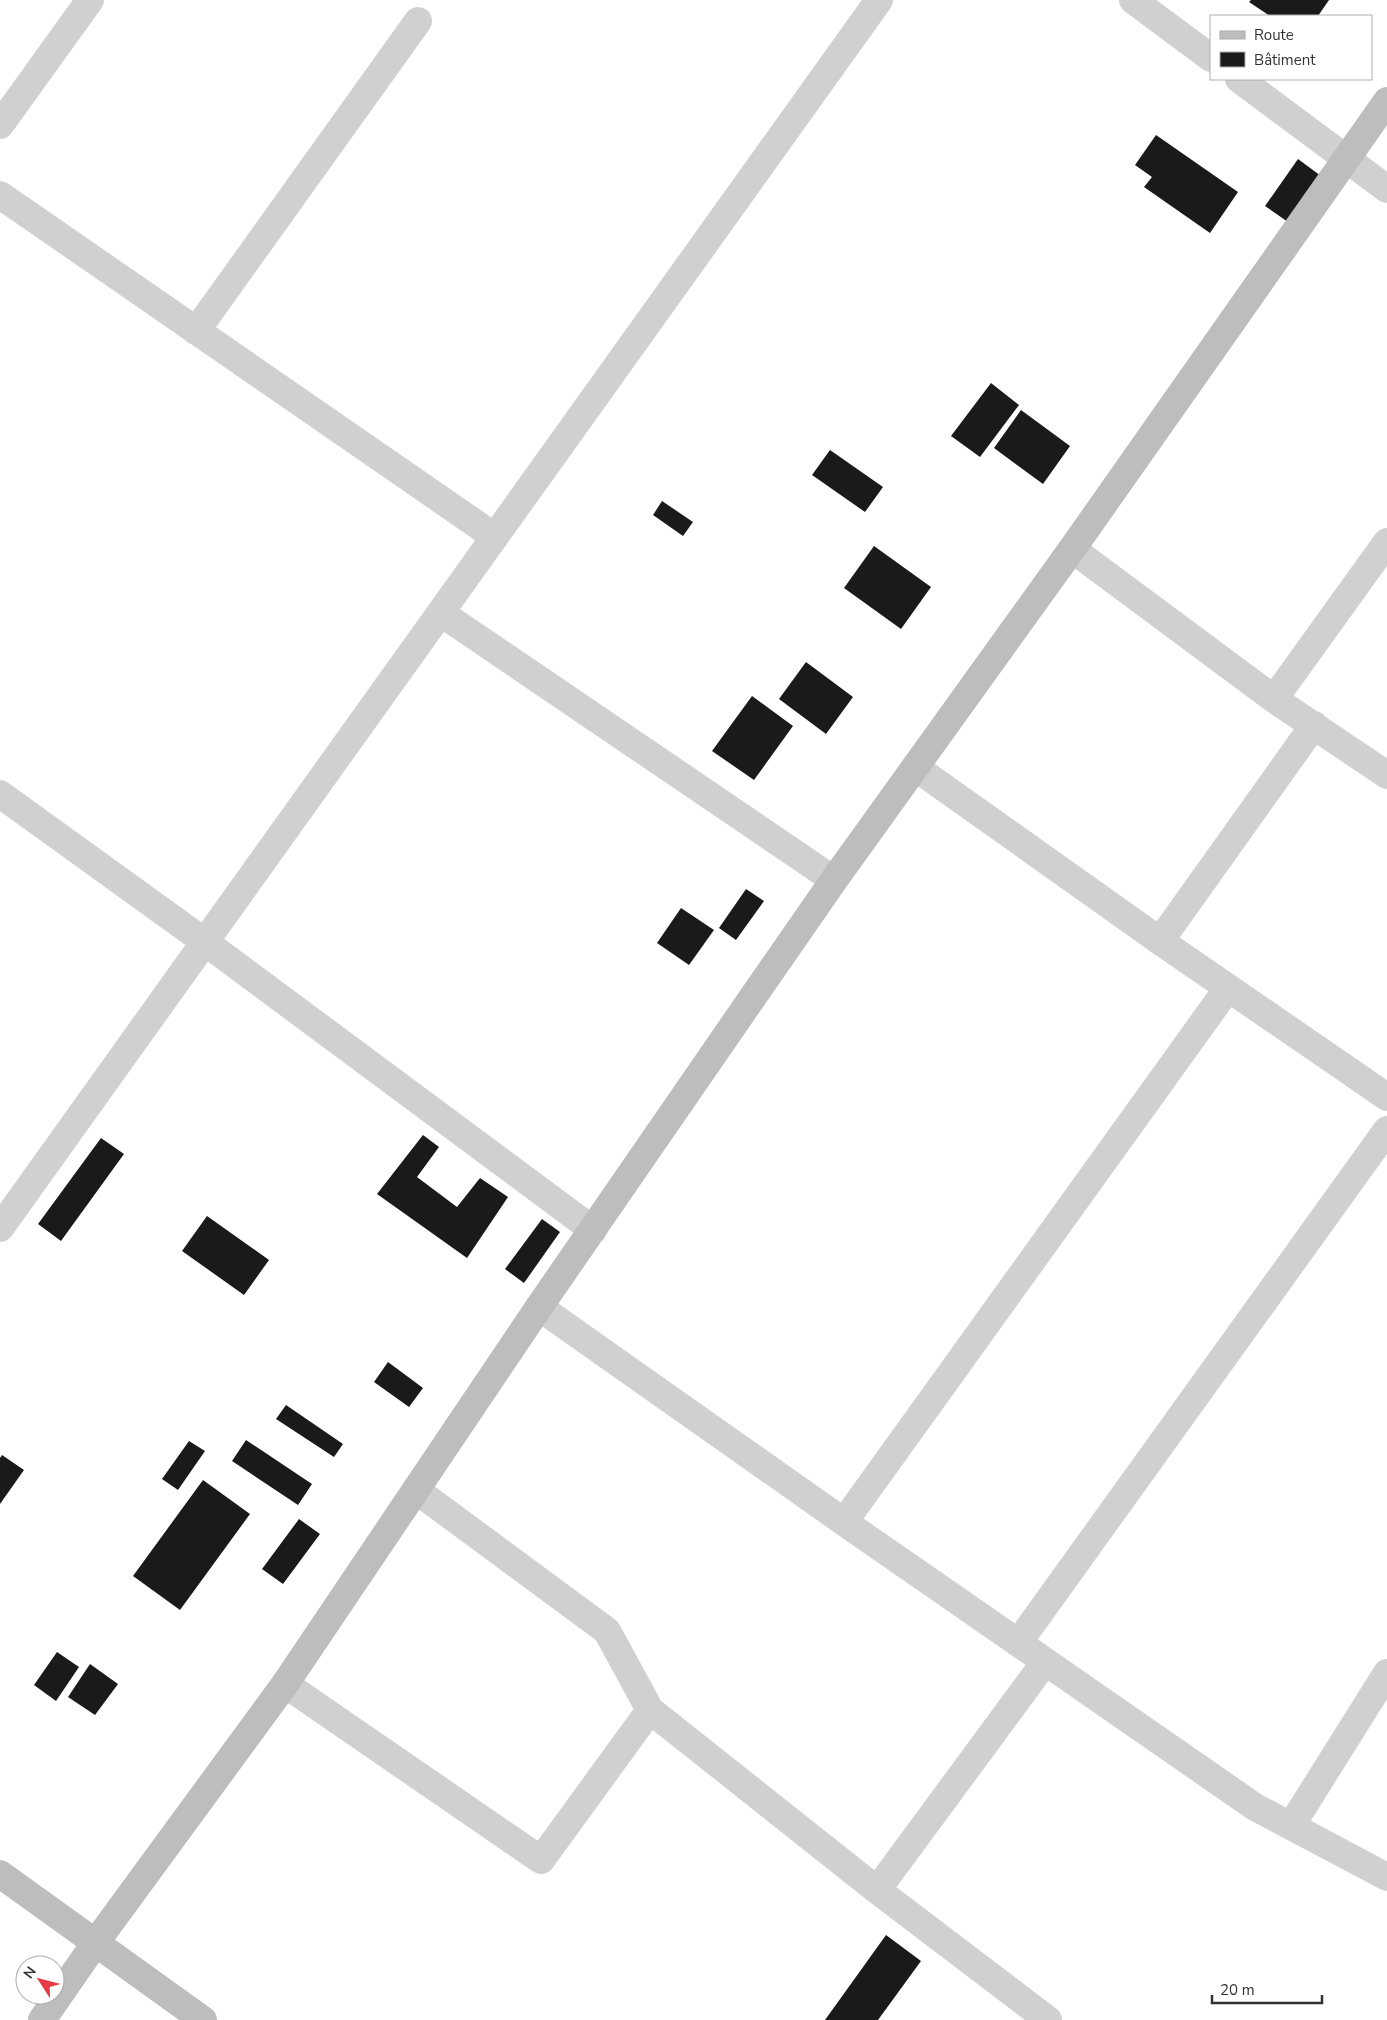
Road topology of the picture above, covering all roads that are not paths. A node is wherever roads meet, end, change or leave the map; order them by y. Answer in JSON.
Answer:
{"nodes":[{"id":1,"x":90,"y":0,"type":"edge"},
{"id":2,"x":879,"y":0,"type":"edge"},
{"id":3,"x":1133,"y":0,"type":"edge"},
{"id":4,"x":418,"y":21,"type":"dead end"},
{"id":5,"x":1210,"y":57,"type":"edge"},
{"id":6,"x":1240,"y":80,"type":"edge"},
{"id":7,"x":1387,"y":101,"type":"edge"},
{"id":8,"x":0,"y":125,"type":"edge"},
{"id":9,"x":1346,"y":158,"type":"junction"},
{"id":10,"x":1387,"y":190,"type":"edge"},
{"id":11,"x":0,"y":195,"type":"edge"},
{"id":12,"x":196,"y":331,"type":"junction"},
{"id":13,"x":494,"y":537,"type":"junction"},
{"id":14,"x":1387,"y":542,"type":"edge"},
{"id":15,"x":1072,"y":549,"type":"junction"},
{"id":16,"x":441,"y":613,"type":"junction"},
{"id":17,"x":1274,"y":699,"type":"junction"},
{"id":18,"x":1314,"y":725,"type":"junction"},
{"id":19,"x":915,"y":767,"type":"junction"},
{"id":20,"x":1387,"y":775,"type":"edge"},
{"id":21,"x":0,"y":794,"type":"edge"},
{"id":22,"x":834,"y":880,"type":"junction"},
{"id":23,"x":1160,"y":941,"type":"junction"},
{"id":24,"x":205,"y":942,"type":"junction"},
{"id":25,"x":1228,"y":988,"type":"junction"},
{"id":26,"x":1387,"y":1097,"type":"edge"},
{"id":27,"x":1387,"y":1130,"type":"edge"},
{"id":28,"x":0,"y":1228,"type":"edge"},
{"id":29,"x":594,"y":1230,"type":"junction"},
{"id":30,"x":539,"y":1307,"type":"junction"},
{"id":31,"x":416,"y":1490,"type":"junction"},
{"id":32,"x":844,"y":1522,"type":"junction"},
{"id":33,"x":1018,"y":1643,"type":"junction"},
{"id":34,"x":1045,"y":1662,"type":"junction"},
{"id":35,"x":1387,"y":1673,"type":"edge"},
{"id":36,"x":285,"y":1684,"type":"junction"},
{"id":37,"x":650,"y":1710,"type":"junction"},
{"id":38,"x":1291,"y":1826,"type":"junction"},
{"id":39,"x":0,"y":1874,"type":"edge"},
{"id":40,"x":1387,"y":1877,"type":"edge"},
{"id":41,"x":877,"y":1890,"type":"junction"},
{"id":42,"x":96,"y":1942,"type":"junction"},
{"id":43,"x":42,"y":2020,"type":"edge"},
{"id":44,"x":203,"y":2020,"type":"edge"},
{"id":45,"x":1048,"y":2020,"type":"edge"}],
"edges":[{"from":1,"to":8,"type":"street"},
{"from":2,"to":13,"type":"street"},
{"from":3,"to":5,"type":"street"},
{"from":4,"to":12,"type":"street"},
{"from":6,"to":9,"type":"street"},
{"from":7,"to":9,"type":"street"},
{"from":9,"to":10,"type":"street"},
{"from":9,"to":15,"type":"street"},
{"from":11,"to":12,"type":"street"},
{"from":12,"to":13,"type":"street"},
{"from":13,"to":16,"type":"street"},
{"from":14,"to":17,"type":"street"},
{"from":15,"to":17,"type":"street"},
{"from":15,"to":19,"type":"street"},
{"from":16,"to":22,"type":"street"},
{"from":16,"to":24,"type":"street"},
{"from":17,"to":18,"type":"street"},
{"from":18,"to":20,"type":"street"},
{"from":18,"to":23,"type":"street"},
{"from":19,"to":22,"type":"street"},
{"from":19,"to":23,"type":"street"},
{"from":21,"to":24,"type":"street"},
{"from":22,"to":29,"type":"street"},
{"from":23,"to":25,"type":"street"},
{"from":24,"to":28,"type":"street"},
{"from":24,"to":29,"type":"street"},
{"from":25,"to":26,"type":"street"},
{"from":25,"to":32,"type":"street"},
{"from":27,"to":33,"type":"street"},
{"from":29,"to":30,"type":"street"},
{"from":30,"to":31,"type":"street"},
{"from":30,"to":32,"type":"street"},
{"from":31,"to":36,"type":"street"},
{"from":31,"to":37,"type":"street"},
{"from":32,"to":33,"type":"street"},
{"from":33,"to":34,"type":"street"},
{"from":34,"to":38,"type":"street"},
{"from":34,"to":41,"type":"street"},
{"from":35,"to":38,"type":"street"},
{"from":36,"to":37,"type":"street"},
{"from":36,"to":42,"type":"street"},
{"from":37,"to":41,"type":"street"},
{"from":38,"to":40,"type":"street"},
{"from":39,"to":42,"type":"street"},
{"from":41,"to":45,"type":"street"},
{"from":42,"to":43,"type":"street"},
{"from":42,"to":44,"type":"street"}]}
